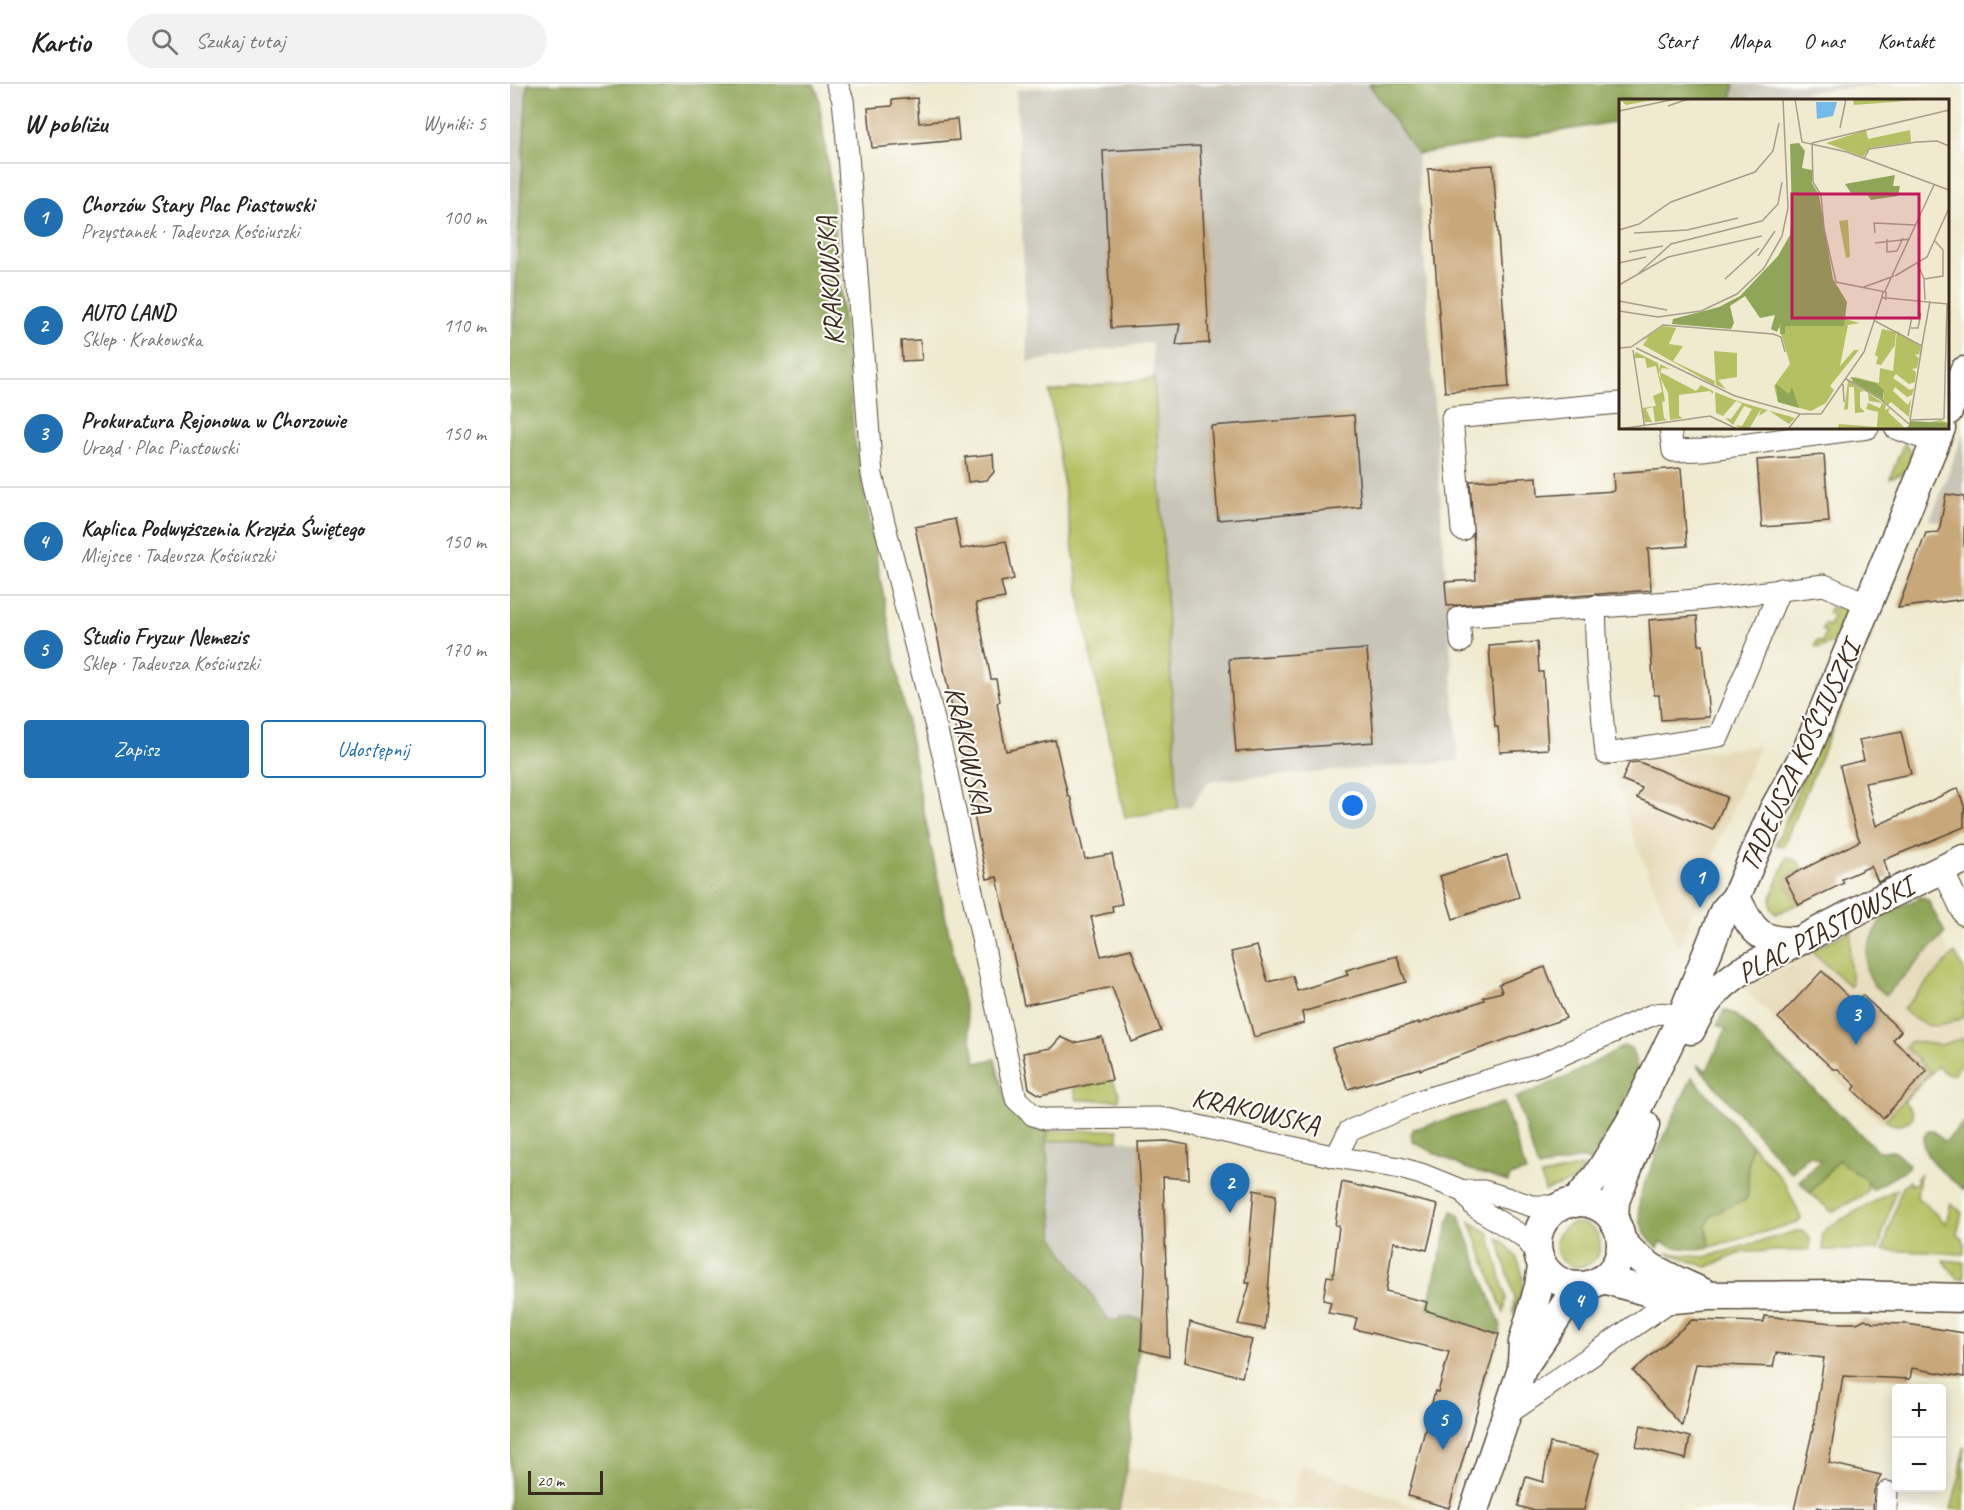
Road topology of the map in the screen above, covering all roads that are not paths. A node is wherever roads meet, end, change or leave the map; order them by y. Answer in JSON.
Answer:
{"nodes":[{"id":1,"x":837,"y":84,"type":"edge"},
{"id":2,"x":1964,"y":371,"type":"edge"},
{"id":3,"x":1619,"y":403,"type":"edge"},
{"id":4,"x":1949,"y":406,"type":"edge"},
{"id":5,"x":1670,"y":429,"type":"edge"},
{"id":6,"x":1860,"y":429,"type":"edge"},
{"id":7,"x":1901,"y":429,"type":"edge"},
{"id":8,"x":1938,"y":435,"type":"edge"},
{"id":9,"x":1462,"y":530,"type":"dead end"},
{"id":10,"x":1779,"y":589,"type":"junction"},
{"id":11,"x":1868,"y":604,"type":"junction"},
{"id":12,"x":1595,"y":606,"type":"junction"},
{"id":13,"x":1461,"y":642,"type":"dead end"},
{"id":14,"x":1952,"y":864,"type":"edge"},
{"id":15,"x":1736,"y":897,"type":"junction"},
{"id":16,"x":1964,"y":915,"type":"edge"},
{"id":17,"x":1799,"y":940,"type":"junction"},
{"id":18,"x":1684,"y":1029,"type":"junction"},
{"id":19,"x":1336,"y":1157,"type":"junction"},
{"id":20,"x":1463,"y":1191,"type":"junction"},
{"id":21,"x":1568,"y":1204,"type":"junction"},
{"id":22,"x":1618,"y":1231,"type":"junction"},
{"id":23,"x":1540,"y":1259,"type":"junction"},
{"id":24,"x":1604,"y":1279,"type":"junction"},
{"id":25,"x":1577,"y":1287,"type":"junction"},
{"id":26,"x":1710,"y":1296,"type":"junction"},
{"id":27,"x":1964,"y":1298,"type":"edge"},
{"id":28,"x":1674,"y":1299,"type":"junction"},
{"id":29,"x":1522,"y":1369,"type":"junction"},
{"id":30,"x":1505,"y":1416,"type":"junction"},
{"id":31,"x":1474,"y":1510,"type":"edge"}],
"edges":[{"from":1,"to":19,"type":"street","name":"KRAKOWSKA"},
{"from":2,"to":4,"type":"street"},
{"from":3,"to":9,"type":"street"},
{"from":5,"to":6,"type":"street"},
{"from":7,"to":8,"type":"street"},
{"from":8,"to":11,"type":"street","name":"TADEUSZA KOŚCIUSZKI"},
{"from":10,"to":11,"type":"street"},
{"from":10,"to":12,"type":"street"},
{"from":10,"to":12,"type":"street"},
{"from":11,"to":15,"type":"street","name":"TADEUSZA KOŚCIUSZKI"},
{"from":12,"to":13,"type":"street"},
{"from":14,"to":16,"type":"street","name":"PLAC PIASTOWSKI"},
{"from":14,"to":17,"type":"street","name":"PLAC PIASTOWSKI"},
{"from":15,"to":17,"type":"street"},
{"from":15,"to":18,"type":"street","name":"TADEUSZA KOŚCIUSZKI"},
{"from":17,"to":18,"type":"street","name":"PLAC PIASTOWSKI"},
{"from":18,"to":19,"type":"street","name":"KRAKOWSKA"},
{"from":18,"to":21,"type":"street","name":"TADEUSZA KOŚCIUSZKI"},
{"from":18,"to":22,"type":"street","name":"TADEUSZA KOŚCIUSZKI"},
{"from":19,"to":20,"type":"street","name":"KRAKOWSKA"},
{"from":20,"to":21,"type":"street","name":"KRAKOWSKA"},
{"from":20,"to":23,"type":"street","name":"KRAKOWSKA"},
{"from":21,"to":22,"type":"street"},
{"from":21,"to":23,"type":"street"},
{"from":22,"to":24,"type":"street"},
{"from":22,"to":26,"type":"street"},
{"from":23,"to":25,"type":"street"},
{"from":23,"to":29,"type":"street"},
{"from":24,"to":25,"type":"street"},
{"from":24,"to":28,"type":"street"},
{"from":25,"to":29,"type":"street"},
{"from":26,"to":27,"type":"street"},
{"from":26,"to":28,"type":"street"},
{"from":28,"to":30,"type":"street"},
{"from":29,"to":30,"type":"street"},
{"from":30,"to":31,"type":"street"}]}
